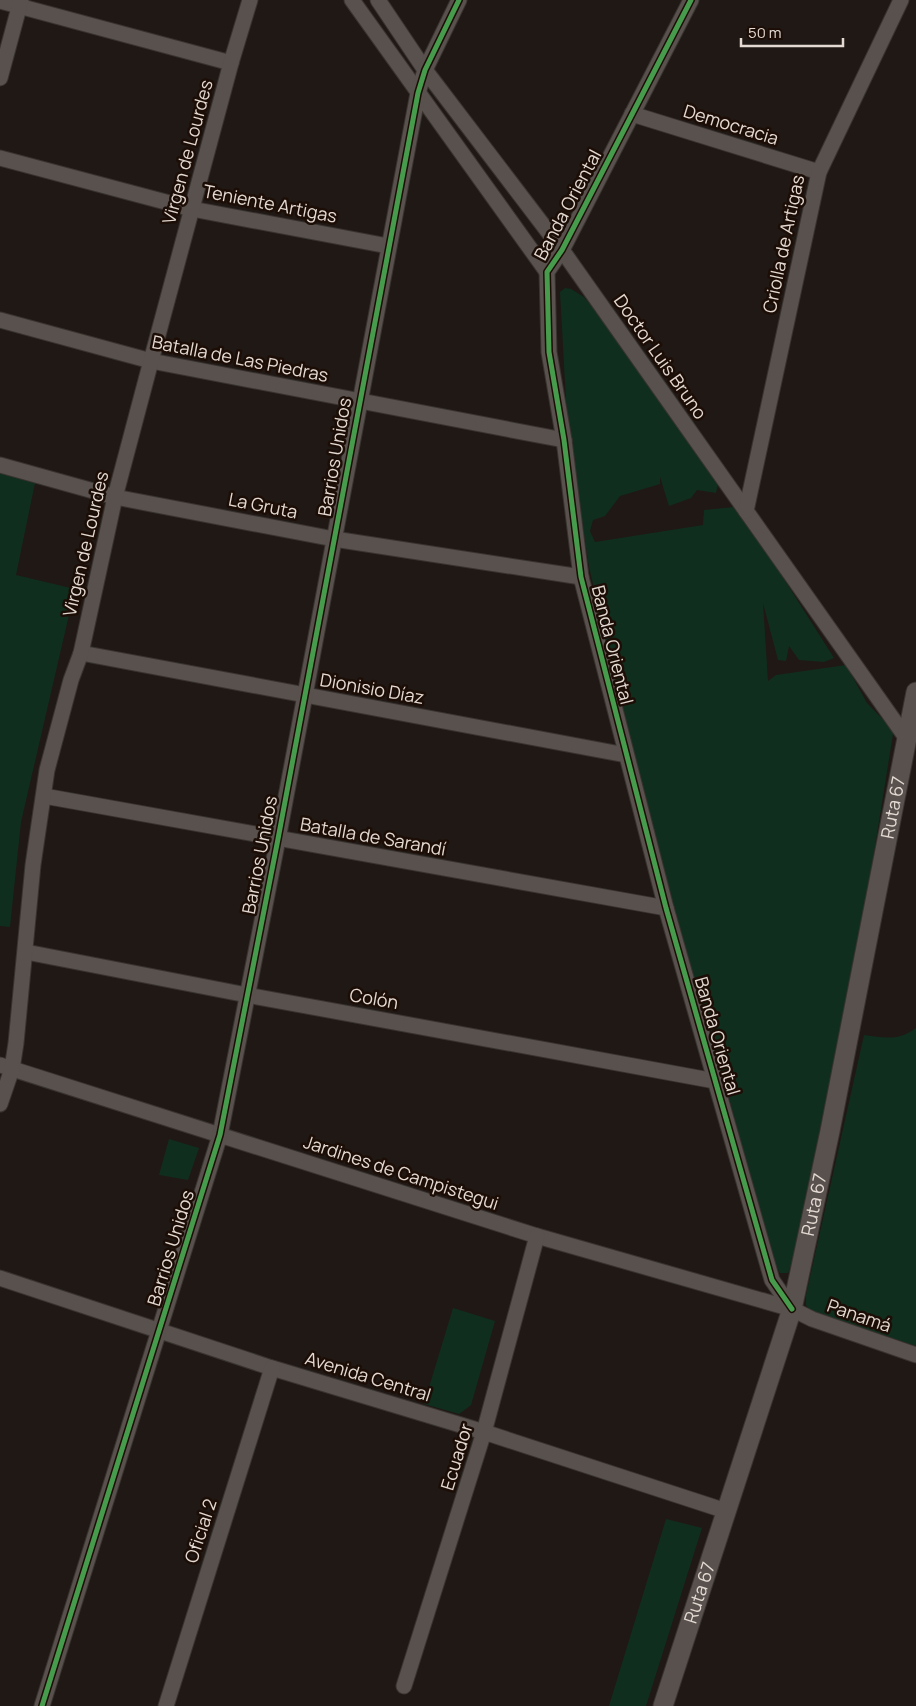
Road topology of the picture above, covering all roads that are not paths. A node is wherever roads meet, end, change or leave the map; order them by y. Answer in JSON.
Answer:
{"nodes":[{"id":1,"x":250,"y":0,"type":"edge"},
{"id":2,"x":352,"y":0,"type":"edge"},
{"id":3,"x":378,"y":0,"type":"edge"},
{"id":4,"x":459,"y":0,"type":"edge"},
{"id":5,"x":691,"y":0,"type":"edge"},
{"id":6,"x":901,"y":0,"type":"edge"},
{"id":7,"x":0,"y":1,"type":"edge"},
{"id":8,"x":20,"y":3,"type":"edge"},
{"id":9,"x":231,"y":63,"type":"junction"},
{"id":10,"x":425,"y":70,"type":"junction"},
{"id":11,"x":0,"y":78,"type":"edge"},
{"id":12,"x":418,"y":93,"type":"junction"},
{"id":13,"x":632,"y":114,"type":"junction"},
{"id":14,"x":0,"y":158,"type":"edge"},
{"id":15,"x":819,"y":172,"type":"junction"},
{"id":16,"x":192,"y":209,"type":"junction"},
{"id":17,"x":388,"y":246,"type":"junction"},
{"id":18,"x":562,"y":250,"type":"junction"},
{"id":19,"x":547,"y":272,"type":"junction"},
{"id":20,"x":0,"y":320,"type":"edge"},
{"id":21,"x":151,"y":361,"type":"junction"},
{"id":22,"x":359,"y":401,"type":"junction"},
{"id":23,"x":564,"y":440,"type":"junction"},
{"id":24,"x":0,"y":465,"type":"edge"},
{"id":25,"x":115,"y":497,"type":"junction"},
{"id":26,"x":746,"y":511,"type":"junction"},
{"id":27,"x":334,"y":539,"type":"junction"},
{"id":28,"x":581,"y":578,"type":"junction"},
{"id":29,"x":81,"y":653,"type":"junction"},
{"id":30,"x":916,"y":692,"type":"edge"},
{"id":31,"x":304,"y":696,"type":"junction"},
{"id":32,"x":907,"y":739,"type":"junction"},
{"id":33,"x":626,"y":755,"type":"junction"},
{"id":34,"x":44,"y":796,"type":"junction"},
{"id":35,"x":278,"y":839,"type":"junction"},
{"id":36,"x":666,"y":908,"type":"junction"},
{"id":37,"x":26,"y":952,"type":"junction"},
{"id":38,"x":247,"y":995,"type":"junction"},
{"id":39,"x":6,"y":1067,"type":"edge"},
{"id":40,"x":715,"y":1081,"type":"junction"},
{"id":41,"x":0,"y":1104,"type":"edge"},
{"id":42,"x":220,"y":1135,"type":"junction"},
{"id":43,"x":537,"y":1236,"type":"junction"},
{"id":44,"x":0,"y":1278,"type":"edge"},
{"id":45,"x":792,"y":1309,"type":"junction"},
{"id":46,"x":159,"y":1331,"type":"junction"},
{"id":47,"x":916,"y":1356,"type":"edge"},
{"id":48,"x":272,"y":1368,"type":"junction"},
{"id":49,"x":484,"y":1432,"type":"junction"},
{"id":50,"x":726,"y":1511,"type":"junction"},
{"id":51,"x":404,"y":1686,"type":"dead end"},
{"id":52,"x":42,"y":1706,"type":"edge"},
{"id":53,"x":166,"y":1706,"type":"edge"},
{"id":54,"x":663,"y":1706,"type":"edge"}],
"edges":[{"from":1,"to":9,"type":"street","name":"Virgen de Lourdes"},
{"from":2,"to":12,"type":"street"},
{"from":3,"to":10,"type":"street","name":"Doctor Luis Bruno"},
{"from":4,"to":10,"type":"street","name":"Barrios Unidos"},
{"from":5,"to":13,"type":"street","name":"Banda Oriental"},
{"from":6,"to":15,"type":"street","name":"Criolla de Artigas"},
{"from":7,"to":8,"type":"street"},
{"from":8,"to":9,"type":"street"},
{"from":8,"to":11,"type":"street"},
{"from":9,"to":16,"type":"street","name":"Virgen de Lourdes"},
{"from":10,"to":12,"type":"street","name":"Barrios Unidos"},
{"from":10,"to":18,"type":"street","name":"Doctor Luis Bruno"},
{"from":12,"to":17,"type":"street","name":"Barrios Unidos"},
{"from":12,"to":19,"type":"street"},
{"from":13,"to":15,"type":"street","name":"Democracia"},
{"from":13,"to":18,"type":"street","name":"Banda Oriental"},
{"from":14,"to":16,"type":"street","name":"Teniente Artigas"},
{"from":15,"to":26,"type":"street","name":"Criolla de Artigas"},
{"from":16,"to":17,"type":"street","name":"Teniente Artigas"},
{"from":16,"to":21,"type":"street","name":"Virgen de Lourdes"},
{"from":17,"to":22,"type":"street","name":"Barrios Unidos"},
{"from":18,"to":19,"type":"street","name":"Banda Oriental"},
{"from":18,"to":26,"type":"street","name":"Doctor Luis Bruno"},
{"from":19,"to":23,"type":"street","name":"Banda Oriental"},
{"from":20,"to":21,"type":"street","name":"Batalla de Las Piedras"},
{"from":21,"to":22,"type":"street","name":"Batalla de Las Piedras"},
{"from":21,"to":25,"type":"street","name":"Virgen de Lourdes"},
{"from":22,"to":23,"type":"street","name":"Batalla de Las Piedras"},
{"from":22,"to":27,"type":"street","name":"Barrios Unidos"},
{"from":23,"to":28,"type":"street","name":"Banda Oriental"},
{"from":24,"to":25,"type":"street","name":"La Gruta"},
{"from":25,"to":27,"type":"street","name":"La Gruta"},
{"from":25,"to":29,"type":"street","name":"Virgen de Lourdes"},
{"from":26,"to":32,"type":"street","name":"Doctor Luis Bruno"},
{"from":27,"to":28,"type":"street","name":"La Gruta"},
{"from":27,"to":31,"type":"street","name":"Barrios Unidos"},
{"from":28,"to":33,"type":"street","name":"Banda Oriental"},
{"from":29,"to":31,"type":"street","name":"Dionisio Díaz"},
{"from":29,"to":34,"type":"street","name":"Virgen de Lourdes"},
{"from":30,"to":32,"type":"street","name":"Ruta 67"},
{"from":31,"to":33,"type":"street","name":"Dionisio Díaz"},
{"from":31,"to":35,"type":"street","name":"Barrios Unidos"},
{"from":32,"to":45,"type":"street","name":"Ruta 67"},
{"from":33,"to":36,"type":"street","name":"Banda Oriental"},
{"from":34,"to":35,"type":"street","name":"Batalla de Sarandí"},
{"from":34,"to":37,"type":"street","name":"Virgen de Lourdes"},
{"from":35,"to":36,"type":"street","name":"Batalla de Sarandí"},
{"from":35,"to":38,"type":"street","name":"Barrios Unidos"},
{"from":36,"to":40,"type":"street","name":"Banda Oriental"},
{"from":37,"to":38,"type":"street","name":"Colón"},
{"from":37,"to":39,"type":"street","name":"Virgen de Lourdes"},
{"from":38,"to":40,"type":"street","name":"Colón"},
{"from":38,"to":42,"type":"street","name":"Barrios Unidos"},
{"from":39,"to":41,"type":"street","name":"Virgen de Lourdes"},
{"from":39,"to":42,"type":"street","name":"Jardines de Campistegui"},
{"from":40,"to":45,"type":"street","name":"Banda Oriental"},
{"from":42,"to":43,"type":"street","name":"Jardines de Campistegui"},
{"from":42,"to":46,"type":"street","name":"Barrios Unidos"},
{"from":43,"to":45,"type":"street","name":"Jardines de Campistegui"},
{"from":43,"to":49,"type":"street","name":"Ecuador"},
{"from":44,"to":46,"type":"street","name":"Avenida Central"},
{"from":45,"to":47,"type":"street","name":"Panamá"},
{"from":45,"to":50,"type":"street","name":"Ruta 67"},
{"from":46,"to":48,"type":"street","name":"Avenida Central"},
{"from":46,"to":52,"type":"street","name":"Barrios Unidos"},
{"from":48,"to":49,"type":"street","name":"Avenida Central"},
{"from":48,"to":53,"type":"street","name":"Oficial 2"},
{"from":49,"to":50,"type":"street","name":"Avenida Central"},
{"from":49,"to":51,"type":"street","name":"Ecuador"},
{"from":50,"to":54,"type":"street","name":"Ruta 67"}]}
